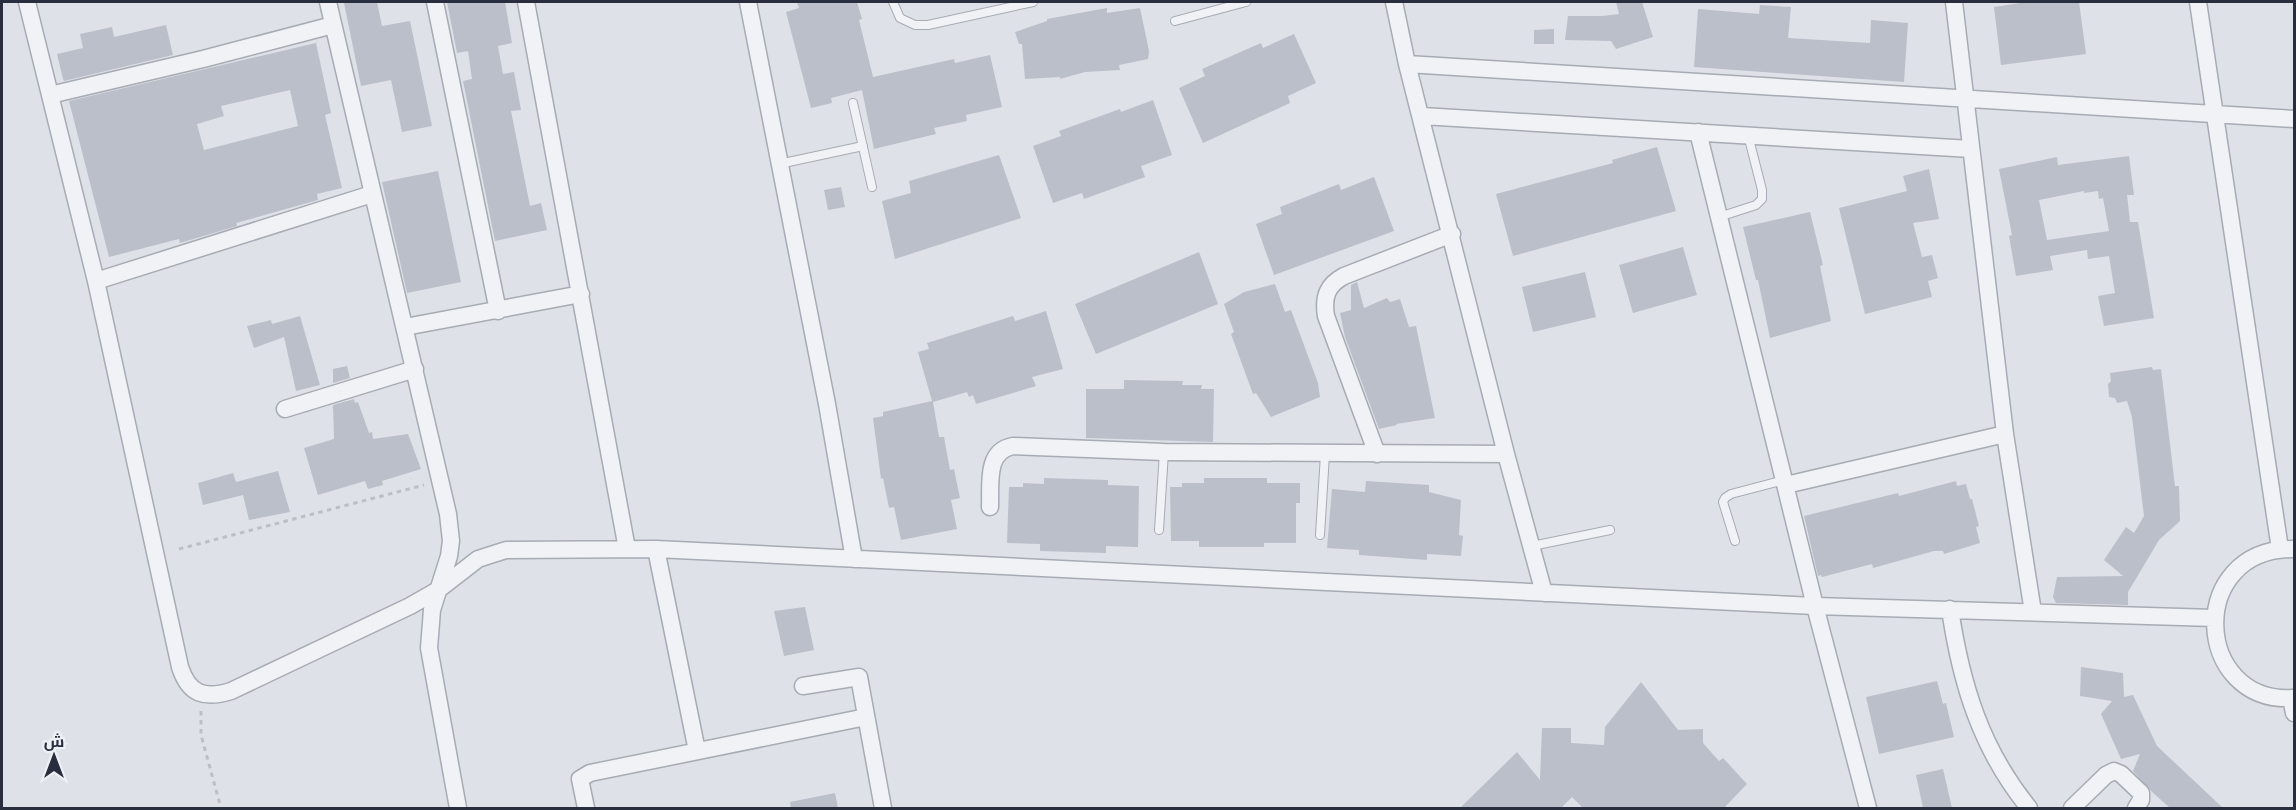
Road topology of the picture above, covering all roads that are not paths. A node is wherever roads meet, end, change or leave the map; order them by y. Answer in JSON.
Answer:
{"nodes":[{"id":1,"x":27,"y":2,"type":"edge"},
{"id":2,"x":328,"y":2,"type":"edge"},
{"id":3,"x":435,"y":2,"type":"edge"},
{"id":4,"x":526,"y":2,"type":"edge"},
{"id":5,"x":748,"y":2,"type":"edge"},
{"id":6,"x":893,"y":2,"type":"edge"},
{"id":7,"x":1033,"y":2,"type":"edge"},
{"id":8,"x":1246,"y":2,"type":"edge"},
{"id":9,"x":1394,"y":2,"type":"edge"},
{"id":10,"x":1954,"y":2,"type":"edge"},
{"id":11,"x":2198,"y":2,"type":"edge"},
{"id":12,"x":1175,"y":21,"type":"dead end"},
{"id":13,"x":333,"y":25,"type":"junction"},
{"id":14,"x":1407,"y":64,"type":"junction"},
{"id":15,"x":50,"y":95,"type":"junction"},
{"id":16,"x":1965,"y":99,"type":"junction"},
{"id":17,"x":853,"y":102,"type":"dead end"},
{"id":18,"x":2214,"y":115,"type":"junction"},
{"id":19,"x":1422,"y":116,"type":"junction"},
{"id":20,"x":2295,"y":119,"type":"edge"},
{"id":21,"x":1698,"y":132,"type":"junction"},
{"id":22,"x":1748,"y":134,"type":"junction"},
{"id":23,"x":863,"y":146,"type":"junction"},
{"id":24,"x":1971,"y":149,"type":"junction"},
{"id":25,"x":779,"y":164,"type":"junction"},
{"id":26,"x":872,"y":187,"type":"dead end"},
{"id":27,"x":372,"y":194,"type":"junction"},
{"id":28,"x":1719,"y":216,"type":"junction"},
{"id":29,"x":1452,"y":234,"type":"junction"},
{"id":30,"x":96,"y":281,"type":"junction"},
{"id":31,"x":581,"y":294,"type":"junction"},
{"id":32,"x":498,"y":310,"type":"junction"},
{"id":33,"x":405,"y":327,"type":"junction"},
{"id":34,"x":415,"y":369,"type":"junction"},
{"id":35,"x":285,"y":409,"type":"dead end"},
{"id":36,"x":2005,"y":434,"type":"junction"},
{"id":37,"x":1164,"y":452,"type":"junction"},
{"id":38,"x":1325,"y":454,"type":"junction"},
{"id":39,"x":1377,"y":454,"type":"junction"},
{"id":40,"x":1506,"y":454,"type":"junction"},
{"id":41,"x":1785,"y":483,"type":"junction"},
{"id":42,"x":990,"y":507,"type":"dead end"},
{"id":43,"x":1160,"y":530,"type":"dead end"},
{"id":44,"x":1610,"y":530,"type":"dead end"},
{"id":45,"x":1320,"y":535,"type":"dead end"},
{"id":46,"x":1735,"y":541,"type":"dead end"},
{"id":47,"x":1532,"y":546,"type":"junction"},
{"id":48,"x":627,"y":549,"type":"junction"},
{"id":49,"x":656,"y":549,"type":"junction"},
{"id":50,"x":2287,"y":549,"type":"edge"},
{"id":51,"x":854,"y":560,"type":"junction"},
{"id":52,"x":438,"y":590,"type":"junction"},
{"id":53,"x":1544,"y":593,"type":"junction"},
{"id":54,"x":1815,"y":606,"type":"junction"},
{"id":55,"x":1950,"y":609,"type":"junction"},
{"id":56,"x":2033,"y":612,"type":"junction"},
{"id":57,"x":2214,"y":618,"type":"junction"},
{"id":58,"x":803,"y":686,"type":"dead end"},
{"id":59,"x":2294,"y":703,"type":"edge"},
{"id":60,"x":866,"y":717,"type":"junction"},
{"id":61,"x":697,"y":751,"type":"junction"},
{"id":62,"x":458,"y":808,"type":"edge"},
{"id":63,"x":586,"y":808,"type":"edge"},
{"id":64,"x":883,"y":808,"type":"edge"},
{"id":65,"x":1868,"y":808,"type":"edge"},
{"id":66,"x":2029,"y":808,"type":"edge"},
{"id":67,"x":2072,"y":808,"type":"edge"},
{"id":68,"x":2136,"y":808,"type":"edge"}],
"edges":[{"from":1,"to":15,"type":"street"},
{"from":2,"to":13,"type":"street"},
{"from":3,"to":32,"type":"street"},
{"from":4,"to":31,"type":"street"},
{"from":5,"to":25,"type":"street"},
{"from":6,"to":7,"type":"lane"},
{"from":8,"to":12,"type":"lane"},
{"from":9,"to":14,"type":"street"},
{"from":10,"to":16,"type":"street"},
{"from":11,"to":18,"type":"street"},
{"from":13,"to":15,"type":"street"},
{"from":13,"to":27,"type":"street"},
{"from":14,"to":16,"type":"street"},
{"from":14,"to":19,"type":"street"},
{"from":15,"to":30,"type":"street"},
{"from":16,"to":18,"type":"street"},
{"from":16,"to":24,"type":"street"},
{"from":17,"to":23,"type":"lane"},
{"from":18,"to":20,"type":"street"},
{"from":18,"to":50,"type":"street"},
{"from":19,"to":21,"type":"street"},
{"from":19,"to":29,"type":"street"},
{"from":21,"to":22,"type":"street"},
{"from":21,"to":28,"type":"street"},
{"from":22,"to":24,"type":"street"},
{"from":22,"to":28,"type":"lane"},
{"from":23,"to":25,"type":"lane"},
{"from":23,"to":26,"type":"lane"},
{"from":24,"to":36,"type":"street"},
{"from":25,"to":51,"type":"street"},
{"from":27,"to":30,"type":"street"},
{"from":27,"to":33,"type":"street"},
{"from":28,"to":41,"type":"street"},
{"from":29,"to":39,"type":"street"},
{"from":29,"to":40,"type":"street"},
{"from":30,"to":52,"type":"street"},
{"from":31,"to":32,"type":"street"},
{"from":31,"to":48,"type":"street"},
{"from":32,"to":33,"type":"street"},
{"from":33,"to":34,"type":"street"},
{"from":34,"to":35,"type":"street"},
{"from":34,"to":52,"type":"street"},
{"from":36,"to":41,"type":"street"},
{"from":36,"to":56,"type":"street"},
{"from":37,"to":38,"type":"street"},
{"from":37,"to":42,"type":"street"},
{"from":37,"to":43,"type":"lane"},
{"from":38,"to":39,"type":"street"},
{"from":38,"to":45,"type":"lane"},
{"from":39,"to":40,"type":"street"},
{"from":40,"to":47,"type":"street"},
{"from":41,"to":46,"type":"lane"},
{"from":41,"to":54,"type":"street"},
{"from":44,"to":47,"type":"lane"},
{"from":47,"to":53,"type":"street"},
{"from":48,"to":49,"type":"street"},
{"from":48,"to":52,"type":"street"},
{"from":49,"to":51,"type":"street"},
{"from":49,"to":61,"type":"street"},
{"from":50,"to":57,"type":"street"},
{"from":51,"to":53,"type":"street"},
{"from":52,"to":62,"type":"street"},
{"from":53,"to":54,"type":"street"},
{"from":54,"to":55,"type":"street"},
{"from":54,"to":65,"type":"street"},
{"from":55,"to":56,"type":"street"},
{"from":55,"to":66,"type":"street"},
{"from":56,"to":57,"type":"street"},
{"from":57,"to":59,"type":"street"},
{"from":58,"to":60,"type":"street"},
{"from":60,"to":61,"type":"street"},
{"from":60,"to":64,"type":"street"},
{"from":61,"to":63,"type":"street"},
{"from":67,"to":68,"type":"street"}]}
